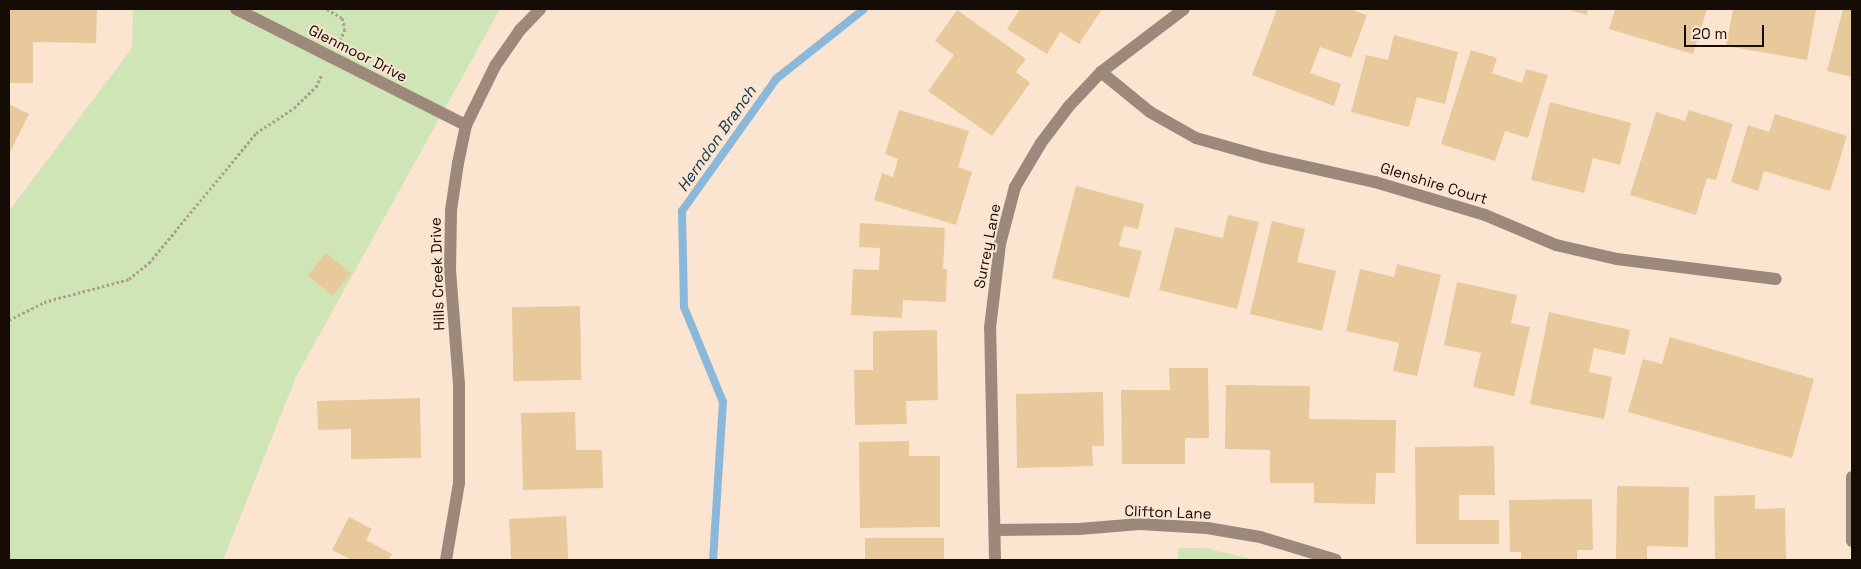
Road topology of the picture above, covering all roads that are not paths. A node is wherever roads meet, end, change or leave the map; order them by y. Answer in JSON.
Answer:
{"nodes":[{"id":1,"x":236,"y":9,"type":"edge"},
{"id":2,"x":540,"y":9,"type":"edge"},
{"id":3,"x":1184,"y":9,"type":"edge"},
{"id":4,"x":1102,"y":72,"type":"junction"},
{"id":5,"x":466,"y":125,"type":"junction"},
{"id":6,"x":1776,"y":280,"type":"dead end"},
{"id":7,"x":1852,"y":477,"type":"edge"},
{"id":8,"x":995,"y":530,"type":"junction"},
{"id":9,"x":1852,"y":541,"type":"edge"},
{"id":10,"x":446,"y":560,"type":"edge"},
{"id":11,"x":995,"y":560,"type":"edge"},
{"id":12,"x":1336,"y":560,"type":"edge"}],
"edges":[{"from":1,"to":5,"type":"street","name":"Glenmoor Drive"},
{"from":2,"to":5,"type":"street","name":"Hills Creek Drive"},
{"from":3,"to":4,"type":"street","name":"Surrey Lane"},
{"from":4,"to":6,"type":"street","name":"Glenshire Court"},
{"from":4,"to":8,"type":"street","name":"Surrey Lane"},
{"from":5,"to":10,"type":"street","name":"Hills Creek Drive"},
{"from":7,"to":9,"type":"street"},
{"from":8,"to":11,"type":"street","name":"Surrey Lane"},
{"from":8,"to":12,"type":"street","name":"Clifton Lane"}]}
